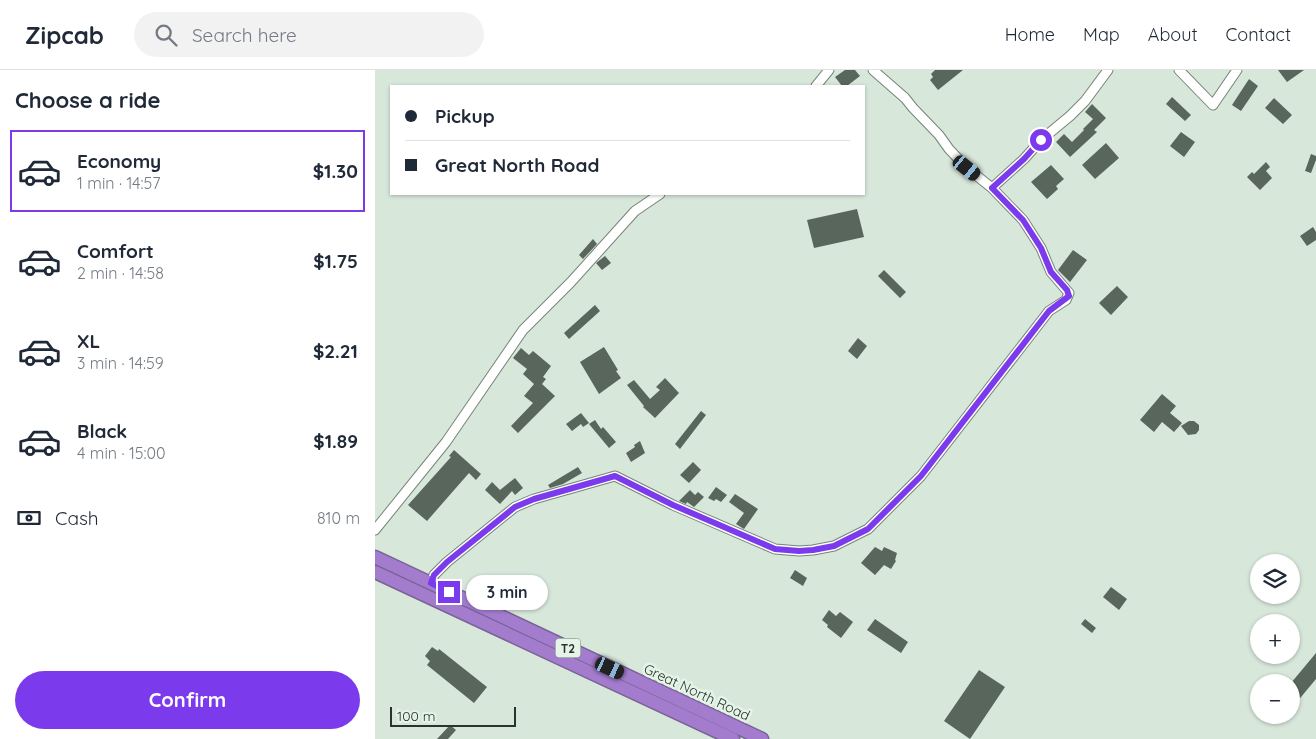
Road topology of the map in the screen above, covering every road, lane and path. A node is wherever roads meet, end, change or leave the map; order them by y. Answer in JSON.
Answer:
{"nodes":[{"id":1,"x":829,"y":70,"type":"edge"},
{"id":2,"x":873,"y":70,"type":"edge"},
{"id":3,"x":1108,"y":70,"type":"edge"},
{"id":4,"x":1179,"y":70,"type":"edge"},
{"id":5,"x":1237,"y":70,"type":"edge"},
{"id":6,"x":817,"y":85,"type":"edge"},
{"id":7,"x":992,"y":188,"type":"junction"},
{"id":8,"x":658,"y":195,"type":"edge"},
{"id":9,"x":375,"y":530,"type":"edge"},
{"id":10,"x":375,"y":557,"type":"edge"},
{"id":11,"x":375,"y":572,"type":"edge"},
{"id":12,"x":431,"y":583,"type":"junction"},
{"id":13,"x":733,"y":739,"type":"edge"},
{"id":14,"x":762,"y":739,"type":"edge"}],
"edges":[{"from":1,"to":6,"type":"street"},
{"from":2,"to":7,"type":"street"},
{"from":3,"to":7,"type":"street"},
{"from":4,"to":5,"type":"street"},
{"from":7,"to":12,"type":"street"},
{"from":8,"to":9,"type":"street"},
{"from":10,"to":12,"type":"highway","name":"Great North Road","number":"T2"},
{"from":11,"to":13,"type":"highway","name":"Great North Road","number":"T2"},
{"from":12,"to":14,"type":"highway","name":"Great North Road","number":"T2"}]}
